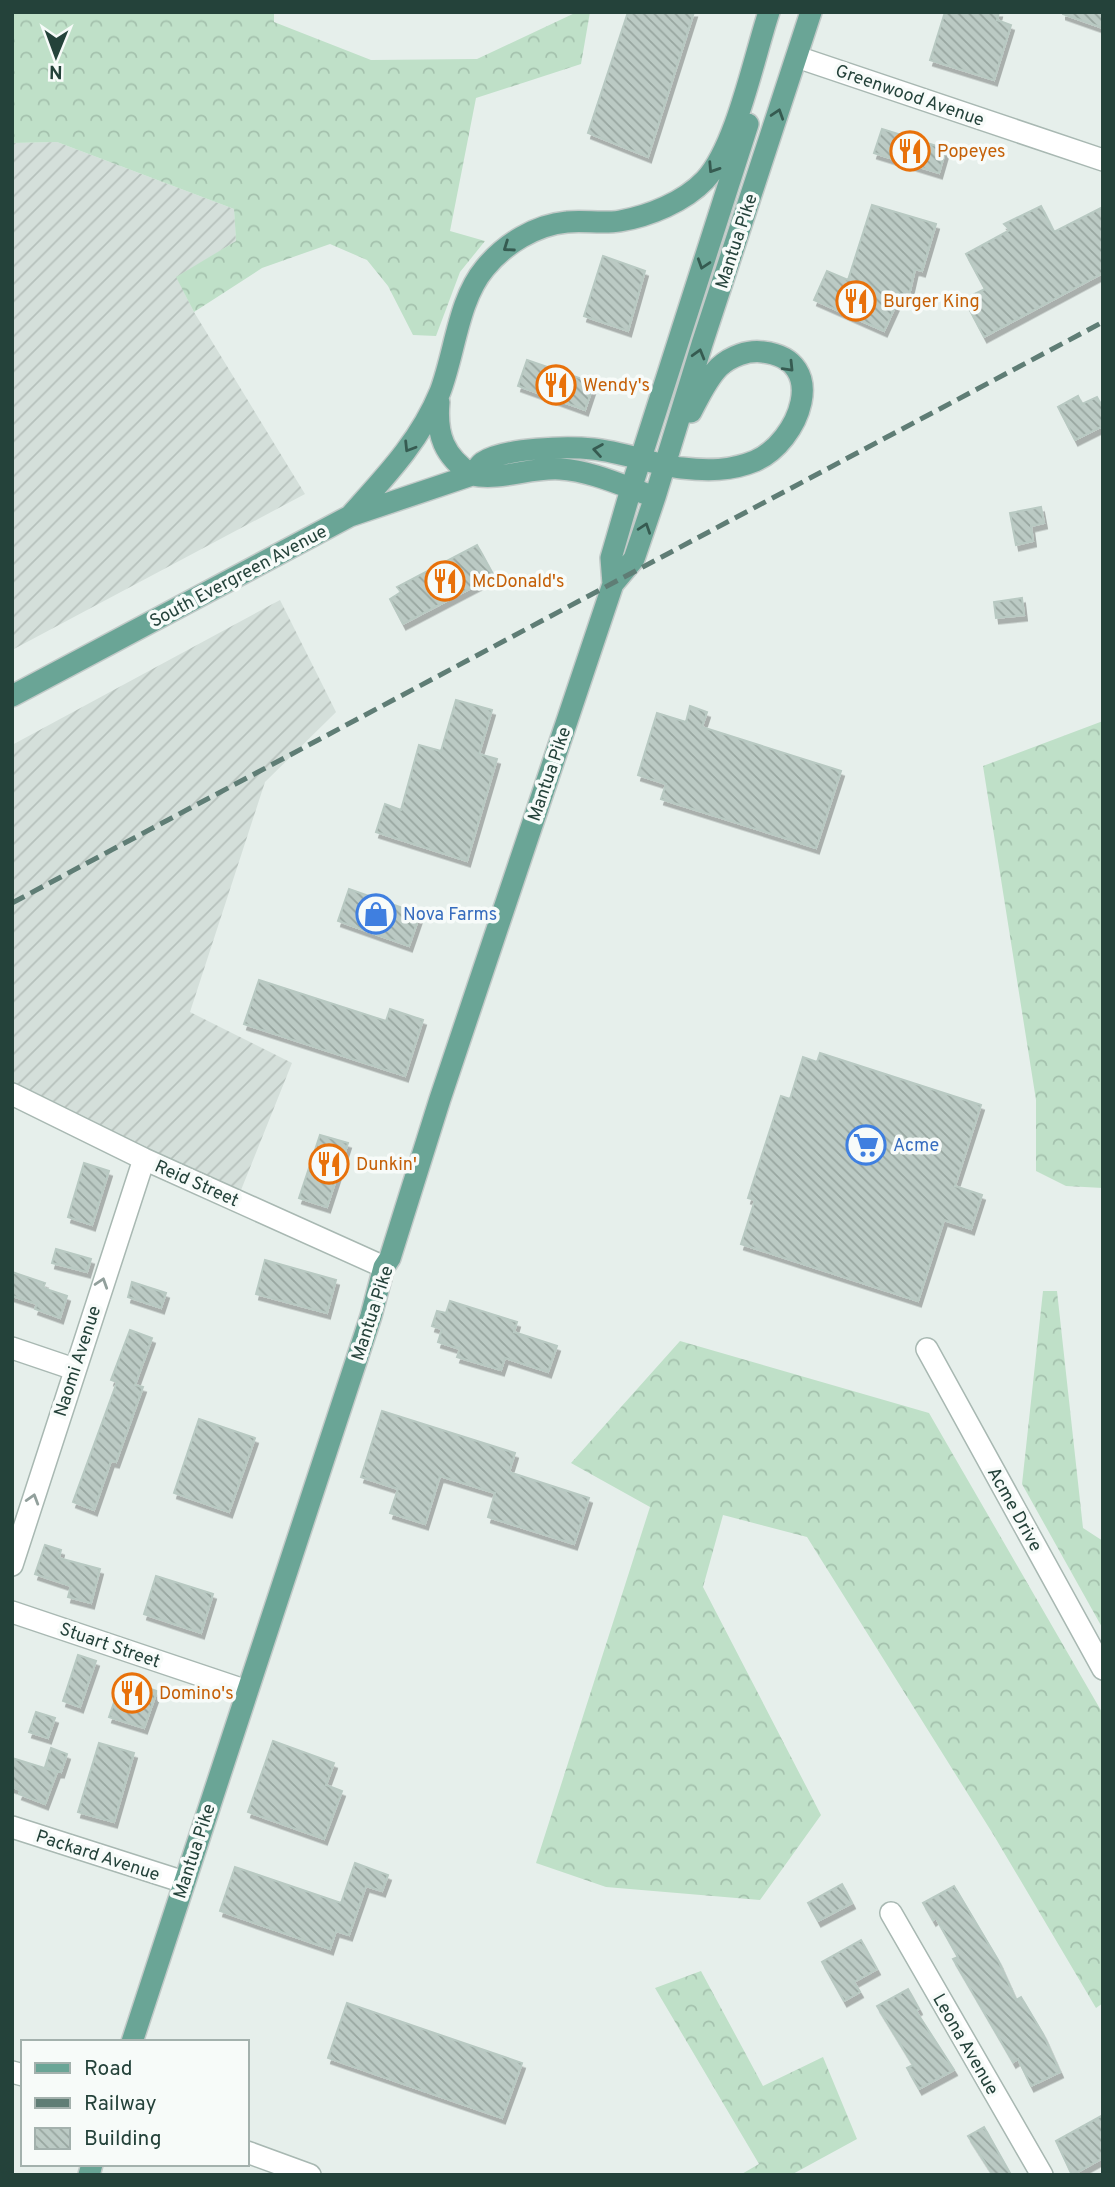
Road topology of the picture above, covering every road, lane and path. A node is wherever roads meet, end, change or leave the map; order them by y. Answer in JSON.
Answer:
{"nodes":[{"id":1,"x":769,"y":12,"type":"edge"},
{"id":2,"x":783,"y":12,"type":"edge"},
{"id":3,"x":811,"y":12,"type":"edge"},
{"id":4,"x":797,"y":57,"type":"junction"},
{"id":5,"x":1103,"y":160,"type":"edge"},
{"id":6,"x":439,"y":393,"type":"junction"},
{"id":7,"x":673,"y":441,"type":"junction"},
{"id":8,"x":642,"y":459,"type":"junction"},
{"id":9,"x":664,"y":466,"type":"junction"},
{"id":10,"x":472,"y":475,"type":"junction"},
{"id":11,"x":631,"y":489,"type":"junction"},
{"id":12,"x":655,"y":497,"type":"junction"},
{"id":13,"x":350,"y":516,"type":"junction"},
{"id":14,"x":613,"y":584,"type":"junction"},
{"id":15,"x":12,"y":696,"type":"edge"},
{"id":16,"x":12,"y":1094,"type":"edge"},
{"id":17,"x":144,"y":1159,"type":"junction"},
{"id":18,"x":384,"y":1267,"type":"junction"},
{"id":19,"x":12,"y":1348,"type":"edge"},
{"id":20,"x":928,"y":1349,"type":"dead end"},
{"id":21,"x":74,"y":1369,"type":"junction"},
{"id":22,"x":12,"y":1564,"type":"edge"},
{"id":23,"x":12,"y":1612,"type":"edge"},
{"id":24,"x":1103,"y":1669,"type":"edge"},
{"id":25,"x":247,"y":1691,"type":"junction"},
{"id":26,"x":12,"y":1827,"type":"edge"},
{"id":27,"x":184,"y":1882,"type":"junction"},
{"id":28,"x":891,"y":1913,"type":"dead end"},
{"id":29,"x":133,"y":2040,"type":"edge"},
{"id":30,"x":248,"y":2152,"type":"edge"},
{"id":31,"x":310,"y":2175,"type":"edge"},
{"id":32,"x":1042,"y":2175,"type":"edge"}],
"edges":[{"from":1,"to":6,"type":"main road","one_way":true},
{"from":2,"to":8,"type":"main road","name":"Mantua Pike","one_way":true},
{"from":3,"to":4,"type":"main road","name":"Mantua Pike"},
{"from":4,"to":5,"type":"street","name":"Greenwood Avenue"},
{"from":7,"to":4,"type":"main road","name":"Mantua Pike","one_way":true},
{"from":6,"to":10,"type":"main road"},
{"from":6,"to":13,"type":"main road","one_way":true},
{"from":7,"to":9,"type":"main road","name":"Mantua Pike"},
{"from":7,"to":9,"type":"main road","name":"South Evergreen Avenue","one_way":true},
{"from":8,"to":9,"type":"main road","name":"South Evergreen Avenue"},
{"from":8,"to":10,"type":"main road","name":"South Evergreen Avenue","one_way":true},
{"from":8,"to":11,"type":"main road","name":"Mantua Pike"},
{"from":9,"to":12,"type":"main road","name":"Mantua Pike"},
{"from":10,"to":11,"type":"main road","name":"South Evergreen Avenue"},
{"from":10,"to":13,"type":"main road","name":"South Evergreen Avenue"},
{"from":11,"to":12,"type":"main road","name":"South Evergreen Avenue"},
{"from":11,"to":14,"type":"main road","name":"Mantua Pike"},
{"from":14,"to":12,"type":"main road","name":"Mantua Pike","one_way":true},
{"from":13,"to":15,"type":"main road","name":"South Evergreen Avenue"},
{"from":14,"to":18,"type":"main road","name":"Mantua Pike"},
{"from":16,"to":17,"type":"street","name":"Reid Street"},
{"from":17,"to":18,"type":"street","name":"Reid Street"},
{"from":21,"to":17,"type":"street","name":"Naomi Avenue","one_way":true},
{"from":18,"to":25,"type":"main road","name":"Mantua Pike"},
{"from":19,"to":21,"type":"street"},
{"from":20,"to":24,"type":"street","name":"Acme Drive"},
{"from":22,"to":21,"type":"street","name":"Naomi Avenue","one_way":true},
{"from":23,"to":25,"type":"street","name":"Stuart Street"},
{"from":25,"to":27,"type":"main road","name":"Mantua Pike"},
{"from":26,"to":27,"type":"street","name":"Packard Avenue"},
{"from":27,"to":29,"type":"main road","name":"Mantua Pike"},
{"from":28,"to":32,"type":"street","name":"Leona Avenue"},
{"from":30,"to":31,"type":"street"}]}
